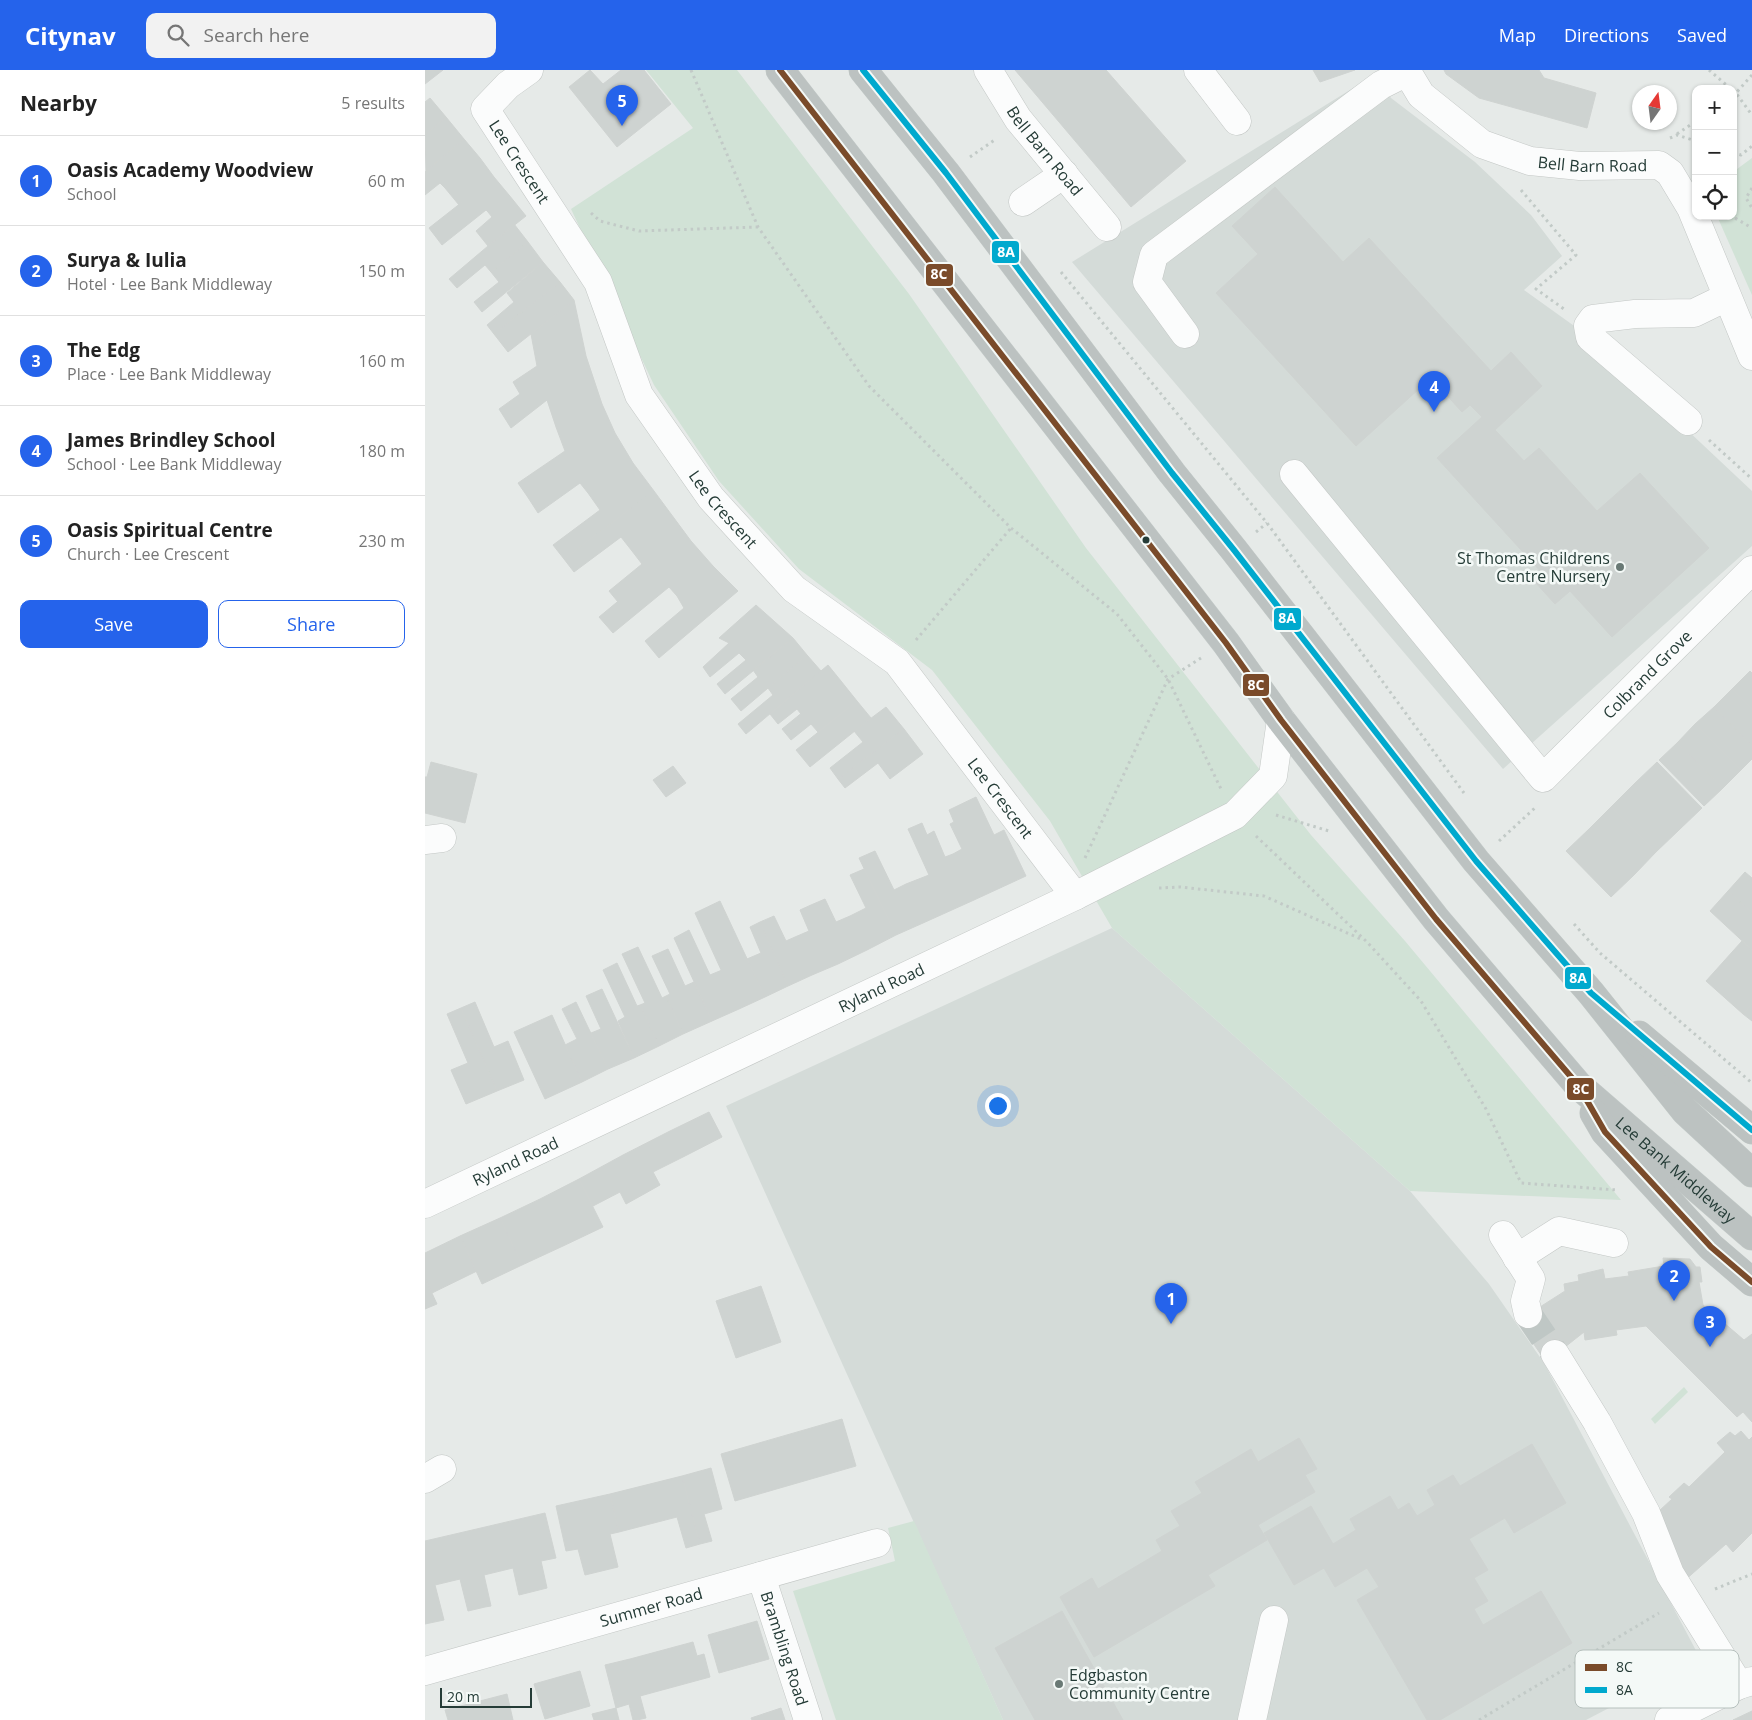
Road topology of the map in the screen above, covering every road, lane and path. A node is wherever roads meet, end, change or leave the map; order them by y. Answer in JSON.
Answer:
{"nodes":[{"id":1,"x":529,"y":70,"type":"edge"},
{"id":2,"x":691,"y":70,"type":"edge"},
{"id":3,"x":780,"y":70,"type":"edge"},
{"id":4,"x":863,"y":70,"type":"edge"},
{"id":5,"x":988,"y":70,"type":"edge"},
{"id":6,"x":1198,"y":70,"type":"edge"},
{"id":7,"x":1709,"y":70,"type":"edge"},
{"id":8,"x":1406,"y":71,"type":"edge"},
{"id":9,"x":1752,"y":75,"type":"edge"},
{"id":10,"x":1726,"y":85,"type":"edge"},
{"id":11,"x":1737,"y":89,"type":"edge"},
{"id":12,"x":1737,"y":96,"type":"edge"},
{"id":13,"x":1752,"y":115,"type":"edge"},
{"id":14,"x":1237,"y":122,"type":"dead end"},
{"id":15,"x":1692,"y":124,"type":"edge"},
{"id":16,"x":1677,"y":135,"type":"dead end"},
{"id":17,"x":1752,"y":146,"type":"edge"},
{"id":18,"x":1737,"y":154,"type":"edge"},
{"id":19,"x":1064,"y":174,"type":"junction"},
{"id":20,"x":1519,"y":188,"type":"dead end"},
{"id":21,"x":1752,"y":188,"type":"edge"},
{"id":22,"x":1023,"y":202,"type":"dead end"},
{"id":23,"x":1752,"y":208,"type":"edge"},
{"id":24,"x":587,"y":210,"type":"dead end"},
{"id":25,"x":1737,"y":219,"type":"edge"},
{"id":26,"x":758,"y":227,"type":"junction"},
{"id":27,"x":1107,"y":227,"type":"dead end"},
{"id":28,"x":1752,"y":228,"type":"edge"},
{"id":29,"x":1055,"y":265,"type":"dead end"},
{"id":30,"x":1727,"y":297,"type":"junction"},
{"id":31,"x":1588,"y":326,"type":"junction"},
{"id":32,"x":1185,"y":334,"type":"dead end"},
{"id":33,"x":1752,"y":356,"type":"edge"},
{"id":34,"x":1688,"y":421,"type":"joint"},
{"id":35,"x":1294,"y":474,"type":"dead end"},
{"id":36,"x":1752,"y":479,"type":"edge"},
{"id":37,"x":1011,"y":528,"type":"junction"},
{"id":38,"x":1752,"y":570,"type":"edge"},
{"id":39,"x":897,"y":662,"type":"junction"},
{"id":40,"x":1168,"y":679,"type":"junction"},
{"id":41,"x":1281,"y":720,"type":"junction"},
{"id":42,"x":1543,"y":778,"type":"junction"},
{"id":43,"x":1466,"y":796,"type":"dead end"},
{"id":44,"x":1235,"y":816,"type":"junction"},
{"id":45,"x":1332,"y":832,"type":"dead end"},
{"id":46,"x":1493,"y":834,"type":"dead end"},
{"id":47,"x":1151,"y":889,"type":"dead end"},
{"id":48,"x":1075,"y":896,"type":"junction"},
{"id":49,"x":1569,"y":919,"type":"dead end"},
{"id":50,"x":1367,"y":942,"type":"junction"},
{"id":51,"x":1591,"y":993,"type":"junction"},
{"id":52,"x":1752,"y":1083,"type":"edge"},
{"id":53,"x":1578,"y":1085,"type":"junction"},
{"id":54,"x":1752,"y":1130,"type":"edge"},
{"id":55,"x":1752,"y":1173,"type":"edge"},
{"id":56,"x":1623,"y":1195,"type":"dead end"},
{"id":57,"x":425,"y":1204,"type":"edge"},
{"id":58,"x":1752,"y":1236,"type":"edge"},
{"id":59,"x":1614,"y":1243,"type":"dead end"},
{"id":60,"x":1752,"y":1282,"type":"edge"},
{"id":61,"x":1528,"y":1314,"type":"tunnel mouth"},
{"id":62,"x":1555,"y":1354,"type":"tunnel mouth"},
{"id":63,"x":877,"y":1543,"type":"dead end"},
{"id":64,"x":1752,"y":1574,"type":"edge"},
{"id":65,"x":761,"y":1576,"type":"junction"},
{"id":66,"x":1686,"y":1599,"type":"junction"},
{"id":67,"x":1274,"y":1620,"type":"dead end"},
{"id":68,"x":1599,"y":1650,"type":"edge"},
{"id":69,"x":1722,"y":1650,"type":"edge"},
{"id":70,"x":1575,"y":1664,"type":"edge"},
{"id":71,"x":425,"y":1671,"type":"edge"},
{"id":72,"x":1694,"y":1708,"type":"edge"},
{"id":73,"x":808,"y":1720,"type":"edge"},
{"id":74,"x":1252,"y":1720,"type":"edge"},
{"id":75,"x":1479,"y":1720,"type":"edge"},
{"id":76,"x":1669,"y":1720,"type":"edge"}],
"edges":[{"from":1,"to":39,"type":"street","name":"Lee Crescent"},
{"from":2,"to":26,"type":"path"},
{"from":3,"to":41,"type":"highway","name":"Lee Bank Middleway"},
{"from":4,"to":51,"type":"highway"},
{"from":5,"to":19,"type":"street","name":"Bell Barn Road"},
{"from":6,"to":14,"type":"street"},
{"from":7,"to":10,"type":"path"},
{"from":8,"to":30,"type":"street","name":"Bell Barn Road"},
{"from":8,"to":32,"type":"street"},
{"from":9,"to":11,"type":"path"},
{"from":12,"to":13,"type":"path"},
{"from":15,"to":16,"type":"path"},
{"from":17,"to":18,"type":"path"},
{"from":19,"to":22,"type":"street"},
{"from":19,"to":27,"type":"street","name":"Bell Barn Road"},
{"from":20,"to":31,"type":"path"},
{"from":21,"to":23,"type":"path"},
{"from":24,"to":26,"type":"path"},
{"from":25,"to":28,"type":"path"},
{"from":26,"to":37,"type":"path"},
{"from":29,"to":43,"type":"path"},
{"from":30,"to":31,"type":"street"},
{"from":30,"to":33,"type":"street","name":"Bell Barn Road"},
{"from":31,"to":34,"type":"street"},
{"from":34,"to":36,"type":"path"},
{"from":35,"to":42,"type":"street"},
{"from":37,"to":39,"type":"path"},
{"from":37,"to":40,"type":"path"},
{"from":38,"to":42,"type":"street","name":"Colbrand Grove"},
{"from":39,"to":48,"type":"street","name":"Lee Crescent"},
{"from":40,"to":44,"type":"path"},
{"from":40,"to":48,"type":"path"},
{"from":41,"to":44,"type":"street","name":"Ryland Road"},
{"from":41,"to":53,"type":"highway","name":"Lee Bank Middleway"},
{"from":42,"to":46,"type":"path"},
{"from":44,"to":45,"type":"path"},
{"from":44,"to":48,"type":"street","name":"Ryland Road"},
{"from":44,"to":50,"type":"path"},
{"from":47,"to":50,"type":"path"},
{"from":48,"to":57,"type":"street","name":"Ryland Road"},
{"from":49,"to":52,"type":"path"},
{"from":50,"to":56,"type":"path"},
{"from":51,"to":54,"type":"highway"},
{"from":51,"to":55,"type":"highway"},
{"from":53,"to":58,"type":"highway","name":"Lee Bank Middleway"},
{"from":53,"to":60,"type":"highway"},
{"from":59,"to":61,"type":"street"},
{"from":62,"to":66,"type":"street"},
{"from":63,"to":65,"type":"street","name":"Summer Road"},
{"from":64,"to":66,"type":"path"},
{"from":65,"to":71,"type":"street","name":"Summer Road"},
{"from":65,"to":73,"type":"street","name":"Brambling Road"},
{"from":66,"to":68,"type":"path"},
{"from":66,"to":69,"type":"street"},
{"from":67,"to":74,"type":"street"},
{"from":70,"to":75,"type":"path"},
{"from":72,"to":76,"type":"street"}]}
